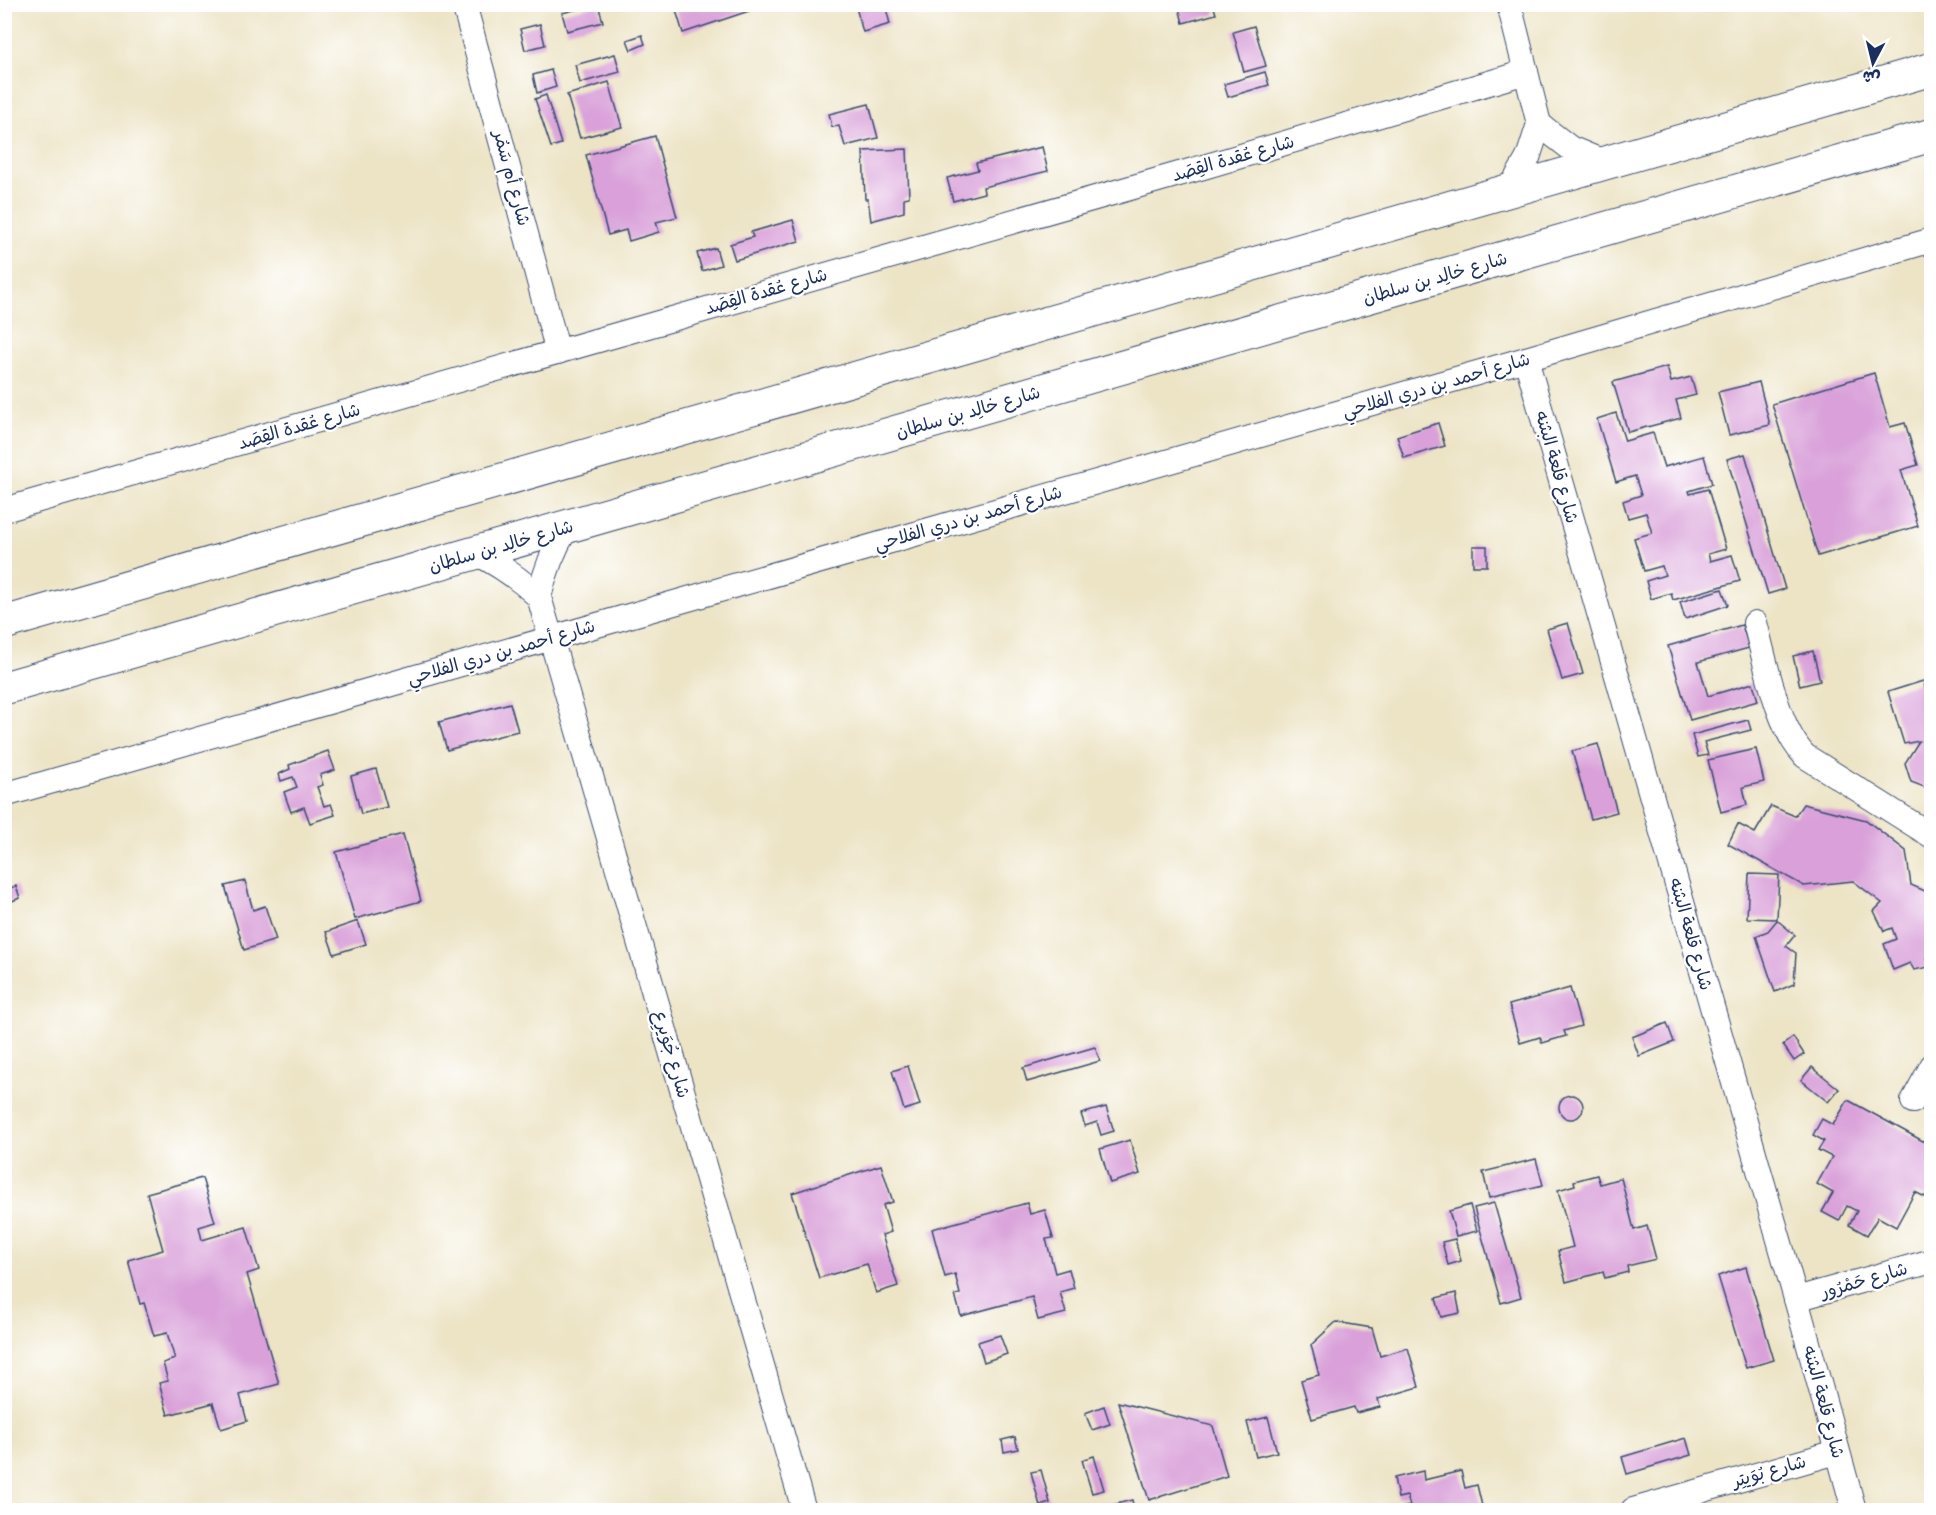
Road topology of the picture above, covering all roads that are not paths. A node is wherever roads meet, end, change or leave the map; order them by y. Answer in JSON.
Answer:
{"nodes":[{"id":1,"x":465,"y":4,"type":"edge"},
{"id":2,"x":1509,"y":4,"type":"edge"},
{"id":3,"x":1932,"y":69,"type":"edge"},
{"id":4,"x":1526,"y":72,"type":"junction"},
{"id":5,"x":1539,"y":124,"type":"junction"},
{"id":6,"x":1932,"y":135,"type":"edge"},
{"id":7,"x":1932,"y":158,"type":"edge"},
{"id":8,"x":1606,"y":163,"type":"junction"},
{"id":9,"x":1748,"y":188,"type":"junction"},
{"id":10,"x":1510,"y":189,"type":"junction"},
{"id":11,"x":1932,"y":240,"type":"edge"},
{"id":12,"x":558,"y":352,"type":"junction"},
{"id":13,"x":1526,"y":359,"type":"junction"},
{"id":14,"x":4,"y":510,"type":"edge"},
{"id":15,"x":567,"y":528,"type":"junction"},
{"id":16,"x":476,"y":553,"type":"junction"},
{"id":17,"x":539,"y":597,"type":"junction"},
{"id":18,"x":4,"y":623,"type":"edge"},
{"id":19,"x":1755,"y":623,"type":"dead end"},
{"id":20,"x":552,"y":638,"type":"junction"},
{"id":21,"x":4,"y":688,"type":"edge"},
{"id":22,"x":4,"y":795,"type":"edge"},
{"id":23,"x":1932,"y":836,"type":"edge"},
{"id":24,"x":1932,"y":1066,"type":"edge"},
{"id":25,"x":1913,"y":1101,"type":"dead end"},
{"id":26,"x":1932,"y":1261,"type":"edge"},
{"id":27,"x":1796,"y":1299,"type":"junction"},
{"id":28,"x":1837,"y":1452,"type":"junction"},
{"id":29,"x":804,"y":1510,"type":"edge"},
{"id":30,"x":1633,"y":1510,"type":"edge"},
{"id":31,"x":1854,"y":1510,"type":"edge"}],
"edges":[{"from":1,"to":12,"type":"street","name":"شارع أم سَمُر"},
{"from":2,"to":4,"type":"street"},
{"from":3,"to":8,"type":"main road"},
{"from":4,"to":5,"type":"street"},
{"from":4,"to":12,"type":"street","name":"شارع عُقدة القِصَد"},
{"from":5,"to":8,"type":"street"},
{"from":5,"to":10,"type":"street"},
{"from":6,"to":9,"type":"main road","name":"شارع خالِد بن سلطان"},
{"from":7,"to":9,"type":"main road"},
{"from":8,"to":10,"type":"main road"},
{"from":9,"to":15,"type":"main road","name":"شارع خالِد بن سلطان"},
{"from":10,"to":18,"type":"main road"},
{"from":11,"to":13,"type":"street","name":"شارع أحمد بن دري الفلاحي"},
{"from":12,"to":14,"type":"street","name":"شارع عُقدة القِصَد"},
{"from":13,"to":20,"type":"street","name":"شارع أحمد بن دري الفلاحي"},
{"from":13,"to":27,"type":"street","name":"شارع قلعة البثنه"},
{"from":15,"to":16,"type":"main road","name":"شارع خالِد بن سلطان"},
{"from":15,"to":17,"type":"street"},
{"from":16,"to":17,"type":"street"},
{"from":16,"to":21,"type":"main road","name":"شارع خالِد بن سلطان"},
{"from":17,"to":20,"type":"street","name":"شارع جُوَيرِع"},
{"from":19,"to":23,"type":"street"},
{"from":20,"to":22,"type":"street","name":"شارع أحمد بن دري الفلاحي"},
{"from":20,"to":29,"type":"street","name":"شارع جُوَيرِع"},
{"from":24,"to":25,"type":"street"},
{"from":26,"to":27,"type":"street","name":"شارع حَمْرُور"},
{"from":27,"to":28,"type":"street","name":"شارع قلعة البثنه"},
{"from":28,"to":30,"type":"street","name":"شارع بُوَيتِر"},
{"from":28,"to":31,"type":"street","name":"شارع قلعة البثنه"}]}
